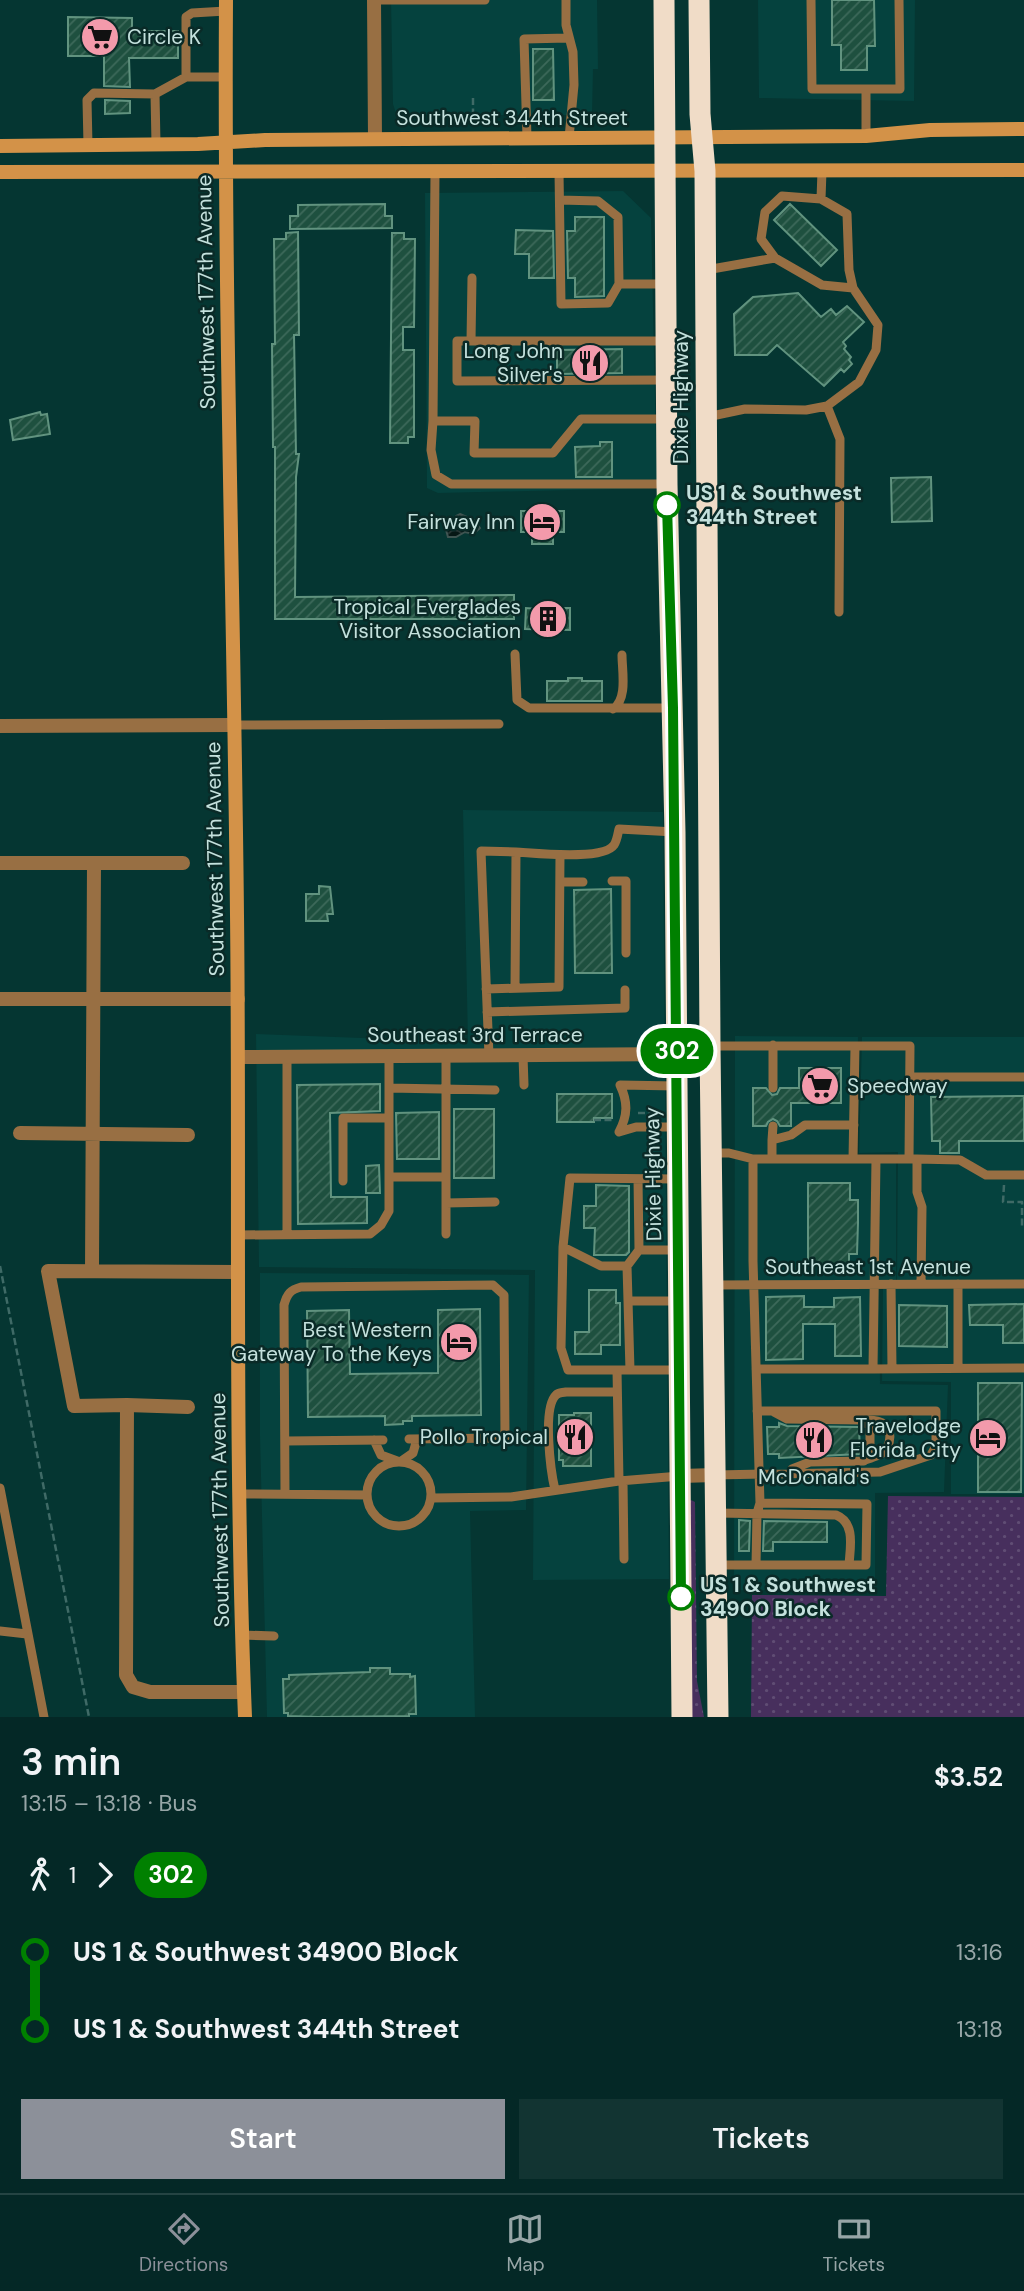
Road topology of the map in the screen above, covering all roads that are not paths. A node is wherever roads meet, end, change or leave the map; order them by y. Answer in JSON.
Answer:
{"nodes":[{"id":1,"x":374,"y":0,"type":"edge"},
{"id":2,"x":485,"y":0,"type":"edge"},
{"id":3,"x":566,"y":0,"type":"edge"},
{"id":4,"x":664,"y":0,"type":"edge"},
{"id":5,"x":699,"y":0,"type":"edge"},
{"id":6,"x":811,"y":0,"type":"edge"},
{"id":7,"x":900,"y":0,"type":"edge"},
{"id":8,"x":226,"y":6,"type":"edge"},
{"id":9,"x":568,"y":38,"type":"junction"},
{"id":10,"x":186,"y":76,"type":"junction"},
{"id":11,"x":225,"y":76,"type":"junction"},
{"id":12,"x":866,"y":90,"type":"junction"},
{"id":13,"x":155,"y":94,"type":"junction"},
{"id":14,"x":1024,"y":129,"type":"edge"},
{"id":15,"x":866,"y":136,"type":"junction"},
{"id":16,"x":527,"y":138,"type":"junction"},
{"id":17,"x":569,"y":138,"type":"junction"},
{"id":18,"x":664,"y":138,"type":"junction"},
{"id":19,"x":702,"y":138,"type":"junction"},
{"id":20,"x":376,"y":139,"type":"junction"},
{"id":21,"x":225,"y":142,"type":"junction"},
{"id":22,"x":156,"y":144,"type":"junction"},
{"id":23,"x":88,"y":145,"type":"junction"},
{"id":24,"x":0,"y":146,"type":"edge"},
{"id":25,"x":1024,"y":170,"type":"edge"},
{"id":26,"x":225,"y":171,"type":"junction"},
{"id":27,"x":665,"y":171,"type":"junction"},
{"id":28,"x":705,"y":171,"type":"junction"},
{"id":29,"x":822,"y":171,"type":"junction"},
{"id":30,"x":0,"y":172,"type":"edge"},
{"id":31,"x":435,"y":172,"type":"junction"},
{"id":32,"x":559,"y":172,"type":"junction"},
{"id":33,"x":821,"y":199,"type":"junction"},
{"id":34,"x":560,"y":200,"type":"junction"},
{"id":35,"x":775,"y":258,"type":"junction"},
{"id":36,"x":705,"y":270,"type":"junction"},
{"id":37,"x":472,"y":278,"type":"dead end"},
{"id":38,"x":665,"y":284,"type":"junction"},
{"id":39,"x":619,"y":285,"type":"junction"},
{"id":40,"x":853,"y":288,"type":"junction"},
{"id":41,"x":471,"y":341,"type":"junction"},
{"id":42,"x":666,"y":341,"type":"junction"},
{"id":43,"x":667,"y":380,"type":"junction"},
{"id":44,"x":827,"y":406,"type":"junction"},
{"id":45,"x":706,"y":417,"type":"junction"},
{"id":46,"x":667,"y":419,"type":"junction"},
{"id":47,"x":433,"y":421,"type":"junction"},
{"id":48,"x":667,"y":484,"type":"junction"},
{"id":49,"x":839,"y":612,"type":"dead end"},
{"id":50,"x":515,"y":654,"type":"dead end"},
{"id":51,"x":622,"y":655,"type":"dead end"},
{"id":52,"x":673,"y":708,"type":"junction"},
{"id":53,"x":613,"y":709,"type":"junction"},
{"id":54,"x":499,"y":724,"type":"dead end"},
{"id":55,"x":234,"y":725,"type":"junction"},
{"id":56,"x":0,"y":726,"type":"edge"},
{"id":57,"x":675,"y":832,"type":"junction"},
{"id":58,"x":516,"y":852,"type":"junction"},
{"id":59,"x":561,"y":855,"type":"junction"},
{"id":60,"x":0,"y":863,"type":"edge"},
{"id":61,"x":94,"y":863,"type":"junction"},
{"id":62,"x":183,"y":863,"type":"dead end"},
{"id":63,"x":612,"y":881,"type":"dead end"},
{"id":64,"x":560,"y":882,"type":"junction"},
{"id":65,"x":583,"y":882,"type":"dead end"},
{"id":66,"x":626,"y":953,"type":"dead end"},
{"id":67,"x":515,"y":988,"type":"junction"},
{"id":68,"x":486,"y":989,"type":"junction"},
{"id":69,"x":625,"y":990,"type":"dead end"},
{"id":70,"x":93,"y":998,"type":"junction"},
{"id":71,"x":0,"y":999,"type":"edge"},
{"id":72,"x":238,"y":999,"type":"junction"},
{"id":73,"x":487,"y":1012,"type":"junction"},
{"id":74,"x":773,"y":1045,"type":"junction"},
{"id":75,"x":710,"y":1046,"type":"junction"},
{"id":76,"x":855,"y":1046,"type":"junction"},
{"id":77,"x":677,"y":1054,"type":"junction"},
{"id":78,"x":389,"y":1056,"type":"junction"},
{"id":79,"x":446,"y":1056,"type":"junction"},
{"id":80,"x":489,"y":1056,"type":"junction"},
{"id":81,"x":523,"y":1056,"type":"junction"},
{"id":82,"x":239,"y":1057,"type":"junction"},
{"id":83,"x":287,"y":1057,"type":"junction"},
{"id":84,"x":910,"y":1077,"type":"junction"},
{"id":85,"x":1024,"y":1077,"type":"edge"},
{"id":86,"x":524,"y":1085,"type":"dead end"},
{"id":87,"x":677,"y":1086,"type":"junction"},
{"id":88,"x":389,"y":1088,"type":"junction"},
{"id":89,"x":773,"y":1088,"type":"dead end"},
{"id":90,"x":446,"y":1089,"type":"junction"},
{"id":91,"x":495,"y":1090,"type":"dead end"},
{"id":92,"x":389,"y":1118,"type":"junction"},
{"id":93,"x":854,"y":1125,"type":"junction"},
{"id":94,"x":773,"y":1126,"type":"dead end"},
{"id":95,"x":677,"y":1127,"type":"junction"},
{"id":96,"x":20,"y":1133,"type":"dead end"},
{"id":97,"x":92,"y":1134,"type":"junction"},
{"id":98,"x":188,"y":1135,"type":"dead end"},
{"id":99,"x":772,"y":1140,"type":"junction"},
{"id":100,"x":712,"y":1153,"type":"junction"},
{"id":101,"x":752,"y":1159,"type":"junction"},
{"id":102,"x":772,"y":1159,"type":"junction"},
{"id":103,"x":853,"y":1159,"type":"junction"},
{"id":104,"x":876,"y":1159,"type":"junction"},
{"id":105,"x":913,"y":1159,"type":"junction"},
{"id":106,"x":1024,"y":1175,"type":"edge"},
{"id":107,"x":389,"y":1177,"type":"junction"},
{"id":108,"x":446,"y":1177,"type":"junction"},
{"id":109,"x":638,"y":1179,"type":"junction"},
{"id":110,"x":677,"y":1179,"type":"junction"},
{"id":111,"x":343,"y":1181,"type":"dead end"},
{"id":112,"x":495,"y":1202,"type":"dead end"},
{"id":113,"x":446,"y":1203,"type":"junction"},
{"id":114,"x":238,"y":1234,"type":"junction"},
{"id":115,"x":287,"y":1234,"type":"junction"},
{"id":116,"x":446,"y":1234,"type":"dead end"},
{"id":117,"x":563,"y":1247,"type":"junction"},
{"id":118,"x":639,"y":1250,"type":"junction"},
{"id":119,"x":679,"y":1250,"type":"junction"},
{"id":120,"x":627,"y":1266,"type":"junction"},
{"id":121,"x":92,"y":1271,"type":"junction"},
{"id":122,"x":238,"y":1272,"type":"junction"},
{"id":123,"x":1024,"y":1283,"type":"edge"},
{"id":124,"x":874,"y":1284,"type":"junction"},
{"id":125,"x":891,"y":1284,"type":"junction"},
{"id":126,"x":921,"y":1284,"type":"junction"},
{"id":127,"x":958,"y":1284,"type":"junction"},
{"id":128,"x":712,"y":1285,"type":"junction"},
{"id":129,"x":754,"y":1285,"type":"junction"},
{"id":130,"x":628,"y":1301,"type":"junction"},
{"id":131,"x":678,"y":1301,"type":"junction"},
{"id":132,"x":958,"y":1368,"type":"junction"},
{"id":133,"x":1024,"y":1368,"type":"edge"},
{"id":134,"x":756,"y":1369,"type":"junction"},
{"id":135,"x":873,"y":1369,"type":"junction"},
{"id":136,"x":892,"y":1369,"type":"junction"},
{"id":137,"x":617,"y":1370,"type":"junction"},
{"id":138,"x":630,"y":1370,"type":"junction"},
{"id":139,"x":680,"y":1370,"type":"junction"},
{"id":140,"x":617,"y":1392,"type":"junction"},
{"id":141,"x":127,"y":1405,"type":"junction"},
{"id":142,"x":188,"y":1406,"type":"dead end"},
{"id":143,"x":757,"y":1411,"type":"junction"},
{"id":144,"x":771,"y":1411,"type":"junction"},
{"id":145,"x":861,"y":1420,"type":"junction"},
{"id":146,"x":286,"y":1441,"type":"junction"},
{"id":147,"x":864,"y":1461,"type":"junction"},
{"id":148,"x":400,"y":1462,"type":"junction"},
{"id":149,"x":784,"y":1472,"type":"junction"},
{"id":150,"x":758,"y":1473,"type":"junction"},
{"id":151,"x":715,"y":1475,"type":"junction"},
{"id":152,"x":681,"y":1476,"type":"junction"},
{"id":153,"x":621,"y":1481,"type":"junction"},
{"id":154,"x":0,"y":1488,"type":"edge"},
{"id":155,"x":555,"y":1490,"type":"junction"},
{"id":156,"x":241,"y":1494,"type":"junction"},
{"id":157,"x":285,"y":1494,"type":"junction"},
{"id":158,"x":367,"y":1495,"type":"junction"},
{"id":159,"x":432,"y":1498,"type":"junction"},
{"id":160,"x":758,"y":1508,"type":"junction"},
{"id":161,"x":716,"y":1513,"type":"junction"},
{"id":162,"x":624,"y":1559,"type":"dead end"},
{"id":163,"x":717,"y":1565,"type":"junction"},
{"id":164,"x":756,"y":1565,"type":"junction"},
{"id":165,"x":849,"y":1565,"type":"junction"},
{"id":166,"x":0,"y":1631,"type":"edge"},
{"id":167,"x":27,"y":1634,"type":"junction"},
{"id":168,"x":242,"y":1635,"type":"junction"},
{"id":169,"x":274,"y":1636,"type":"dead end"},
{"id":170,"x":244,"y":1692,"type":"junction"},
{"id":171,"x":44,"y":1717,"type":"edge"},
{"id":172,"x":245,"y":1717,"type":"edge"},
{"id":173,"x":682,"y":1717,"type":"edge"},
{"id":174,"x":718,"y":1717,"type":"edge"}],
"edges":[{"from":1,"to":2,"type":"lane"},
{"from":1,"to":20,"type":"street"},
{"from":3,"to":9,"type":"lane"},
{"from":4,"to":18,"type":"highway","name":"Dixie Highway"},
{"from":5,"to":19,"type":"highway","name":"Dixie Highway"},
{"from":6,"to":12,"type":"lane"},
{"from":7,"to":12,"type":"lane"},
{"from":8,"to":10,"type":"lane"},
{"from":8,"to":11,"type":"main road","name":"Southwest 177th Avenue"},
{"from":9,"to":16,"type":"lane"},
{"from":9,"to":17,"type":"lane"},
{"from":10,"to":11,"type":"lane"},
{"from":10,"to":13,"type":"lane"},
{"from":11,"to":21,"type":"main road","name":"Southwest 177th Avenue"},
{"from":12,"to":15,"type":"lane"},
{"from":13,"to":22,"type":"lane"},
{"from":13,"to":23,"type":"lane"},
{"from":14,"to":15,"type":"main road","name":"Southwest 344th Street"},
{"from":15,"to":19,"type":"main road","name":"Southwest 344th Street"},
{"from":16,"to":17,"type":"main road","name":"Southwest 344th Street"},
{"from":16,"to":20,"type":"main road","name":"Southwest 344th Street"},
{"from":17,"to":18,"type":"main road","name":"Southwest 344th Street"},
{"from":18,"to":19,"type":"main road","name":"Southwest 344th Street"},
{"from":18,"to":27,"type":"highway","name":"Dixie Highway"},
{"from":19,"to":28,"type":"highway","name":"Dixie Highway"},
{"from":20,"to":21,"type":"main road","name":"Southwest 344th Street"},
{"from":21,"to":22,"type":"main road","name":"Southwest 344th Street"},
{"from":21,"to":26,"type":"main road","name":"Southwest 177th Avenue"},
{"from":22,"to":23,"type":"main road","name":"Southwest 344th Street"},
{"from":23,"to":24,"type":"main road","name":"Southwest 344th Street"},
{"from":25,"to":29,"type":"main road"},
{"from":26,"to":30,"type":"main road"},
{"from":26,"to":31,"type":"main road"},
{"from":26,"to":55,"type":"main road","name":"Southwest 177th Avenue"},
{"from":27,"to":28,"type":"main road"},
{"from":27,"to":32,"type":"main road"},
{"from":27,"to":38,"type":"highway","name":"Dixie Highway"},
{"from":28,"to":29,"type":"main road"},
{"from":28,"to":36,"type":"highway","name":"Dixie Highway"},
{"from":29,"to":33,"type":"lane"},
{"from":31,"to":32,"type":"main road"},
{"from":31,"to":47,"type":"lane"},
{"from":32,"to":34,"type":"lane"},
{"from":33,"to":35,"type":"lane"},
{"from":33,"to":40,"type":"lane"},
{"from":34,"to":39,"type":"lane"},
{"from":34,"to":39,"type":"lane"},
{"from":35,"to":36,"type":"lane"},
{"from":35,"to":40,"type":"lane"},
{"from":36,"to":45,"type":"highway","name":"Dixie Highway"},
{"from":37,"to":41,"type":"lane"},
{"from":38,"to":39,"type":"lane"},
{"from":38,"to":42,"type":"highway","name":"Dixie Highway"},
{"from":40,"to":44,"type":"lane"},
{"from":41,"to":42,"type":"lane"},
{"from":41,"to":43,"type":"lane"},
{"from":42,"to":43,"type":"highway","name":"Dixie Highway"},
{"from":43,"to":46,"type":"highway","name":"Dixie Highway"},
{"from":44,"to":45,"type":"lane"},
{"from":44,"to":49,"type":"lane"},
{"from":45,"to":75,"type":"highway","name":"Dixie Highway"},
{"from":46,"to":47,"type":"lane"},
{"from":46,"to":48,"type":"highway","name":"Dixie Highway"},
{"from":47,"to":48,"type":"lane"},
{"from":48,"to":52,"type":"highway","name":"Dixie Highway"},
{"from":50,"to":53,"type":"lane"},
{"from":51,"to":53,"type":"lane"},
{"from":52,"to":53,"type":"lane"},
{"from":52,"to":57,"type":"highway","name":"Dixie Highway"},
{"from":54,"to":55,"type":"lane"},
{"from":55,"to":56,"type":"street"},
{"from":55,"to":72,"type":"main road","name":"Southwest 177th Avenue"},
{"from":57,"to":59,"type":"lane"},
{"from":57,"to":77,"type":"highway","name":"Dixie Highway"},
{"from":58,"to":59,"type":"lane"},
{"from":58,"to":67,"type":"lane"},
{"from":58,"to":68,"type":"lane"},
{"from":59,"to":64,"type":"lane"},
{"from":60,"to":61,"type":"street"},
{"from":61,"to":62,"type":"street"},
{"from":61,"to":70,"type":"street"},
{"from":63,"to":66,"type":"lane"},
{"from":64,"to":65,"type":"lane"},
{"from":64,"to":67,"type":"lane"},
{"from":67,"to":68,"type":"lane"},
{"from":68,"to":73,"type":"lane"},
{"from":69,"to":73,"type":"lane"},
{"from":70,"to":71,"type":"street"},
{"from":70,"to":72,"type":"street"},
{"from":70,"to":97,"type":"street"},
{"from":72,"to":82,"type":"main road","name":"Southwest 177th Avenue"},
{"from":73,"to":80,"type":"lane"},
{"from":74,"to":75,"type":"lane"},
{"from":74,"to":76,"type":"lane"},
{"from":74,"to":89,"type":"lane"},
{"from":75,"to":77,"type":"street","name":"Southeast 3rd Terrace"},
{"from":75,"to":100,"type":"highway","name":"Dixie Highway"},
{"from":76,"to":84,"type":"lane"},
{"from":76,"to":93,"type":"lane"},
{"from":77,"to":81,"type":"street","name":"Southeast 3rd Terrace"},
{"from":77,"to":87,"type":"highway","name":"Dixie Highway"},
{"from":78,"to":79,"type":"street","name":"Southeast 3rd Terrace"},
{"from":78,"to":83,"type":"street","name":"Southeast 3rd Terrace"},
{"from":78,"to":88,"type":"lane"},
{"from":79,"to":80,"type":"street","name":"Southeast 3rd Terrace"},
{"from":79,"to":90,"type":"lane"},
{"from":80,"to":81,"type":"street","name":"Southeast 3rd Terrace"},
{"from":81,"to":86,"type":"lane"},
{"from":82,"to":83,"type":"street","name":"Southeast 3rd Terrace"},
{"from":82,"to":114,"type":"main road","name":"Southwest 177th Avenue"},
{"from":83,"to":115,"type":"lane"},
{"from":84,"to":85,"type":"lane"},
{"from":84,"to":105,"type":"lane"},
{"from":87,"to":95,"type":"highway","name":"Dixie Highway"},
{"from":87,"to":95,"type":"lane"},
{"from":88,"to":90,"type":"lane"},
{"from":88,"to":92,"type":"lane"},
{"from":90,"to":91,"type":"lane"},
{"from":90,"to":108,"type":"lane"},
{"from":92,"to":107,"type":"lane"},
{"from":92,"to":111,"type":"lane"},
{"from":93,"to":99,"type":"lane"},
{"from":93,"to":103,"type":"lane"},
{"from":94,"to":99,"type":"lane"},
{"from":95,"to":110,"type":"highway","name":"Dixie Highway"},
{"from":96,"to":97,"type":"street"},
{"from":97,"to":98,"type":"street"},
{"from":97,"to":121,"type":"street"},
{"from":99,"to":102,"type":"lane"},
{"from":100,"to":101,"type":"lane"},
{"from":100,"to":128,"type":"highway","name":"Dixie Highway"},
{"from":101,"to":102,"type":"lane"},
{"from":101,"to":129,"type":"lane"},
{"from":102,"to":103,"type":"lane"},
{"from":103,"to":104,"type":"lane"},
{"from":104,"to":105,"type":"lane"},
{"from":104,"to":124,"type":"lane"},
{"from":105,"to":106,"type":"lane"},
{"from":105,"to":126,"type":"lane"},
{"from":107,"to":108,"type":"lane"},
{"from":107,"to":115,"type":"lane"},
{"from":108,"to":113,"type":"lane"},
{"from":109,"to":110,"type":"lane"},
{"from":109,"to":117,"type":"lane"},
{"from":109,"to":118,"type":"lane"},
{"from":110,"to":119,"type":"highway","name":"Dixie Highway"},
{"from":112,"to":113,"type":"lane"},
{"from":113,"to":116,"type":"lane"},
{"from":114,"to":115,"type":"lane"},
{"from":114,"to":122,"type":"main road","name":"Southwest 177th Avenue"},
{"from":117,"to":120,"type":"lane"},
{"from":117,"to":137,"type":"lane"},
{"from":118,"to":119,"type":"lane"},
{"from":118,"to":120,"type":"lane"},
{"from":119,"to":131,"type":"highway","name":"Dixie Highway"},
{"from":120,"to":130,"type":"lane"},
{"from":121,"to":122,"type":"street"},
{"from":121,"to":141,"type":"street"},
{"from":122,"to":156,"type":"main road","name":"Southwest 177th Avenue"},
{"from":123,"to":127,"type":"lane","name":"Southeast 1st Avenue"},
{"from":124,"to":125,"type":"lane","name":"Southeast 1st Avenue"},
{"from":124,"to":129,"type":"lane","name":"Southeast 1st Avenue"},
{"from":124,"to":135,"type":"lane"},
{"from":125,"to":126,"type":"lane","name":"Southeast 1st Avenue"},
{"from":125,"to":136,"type":"lane"},
{"from":126,"to":127,"type":"lane","name":"Southeast 1st Avenue"},
{"from":127,"to":132,"type":"lane"},
{"from":128,"to":129,"type":"lane","name":"Southeast 1st Avenue"},
{"from":128,"to":151,"type":"highway","name":"Dixie Highway"},
{"from":129,"to":134,"type":"lane"},
{"from":130,"to":131,"type":"lane"},
{"from":130,"to":138,"type":"lane"},
{"from":131,"to":139,"type":"highway","name":"Dixie Highway"},
{"from":132,"to":133,"type":"lane"},
{"from":132,"to":136,"type":"lane"},
{"from":134,"to":135,"type":"lane"},
{"from":134,"to":143,"type":"lane"},
{"from":135,"to":136,"type":"lane"},
{"from":137,"to":138,"type":"lane"},
{"from":137,"to":140,"type":"lane"},
{"from":138,"to":139,"type":"lane"},
{"from":139,"to":152,"type":"highway","name":"Dixie Highway"},
{"from":140,"to":153,"type":"lane"},
{"from":140,"to":155,"type":"lane"},
{"from":141,"to":142,"type":"street"},
{"from":141,"to":170,"type":"street"},
{"from":143,"to":144,"type":"lane"},
{"from":143,"to":150,"type":"lane"},
{"from":144,"to":145,"type":"lane"},
{"from":144,"to":149,"type":"lane"},
{"from":145,"to":147,"type":"lane"},
{"from":145,"to":147,"type":"lane"},
{"from":146,"to":148,"type":"lane"},
{"from":146,"to":148,"type":"lane"},
{"from":146,"to":157,"type":"lane"},
{"from":147,"to":149,"type":"lane"},
{"from":148,"to":158,"type":"lane"},
{"from":148,"to":159,"type":"lane"},
{"from":149,"to":150,"type":"lane"},
{"from":150,"to":151,"type":"lane"},
{"from":150,"to":160,"type":"lane"},
{"from":151,"to":152,"type":"street"},
{"from":151,"to":161,"type":"highway","name":"Dixie Highway"},
{"from":152,"to":153,"type":"lane"},
{"from":152,"to":173,"type":"highway","name":"Dixie Highway"},
{"from":153,"to":155,"type":"lane"},
{"from":153,"to":162,"type":"lane"},
{"from":154,"to":167,"type":"lane"},
{"from":155,"to":159,"type":"lane"},
{"from":156,"to":157,"type":"lane"},
{"from":156,"to":168,"type":"main road","name":"Southwest 177th Avenue"},
{"from":157,"to":158,"type":"lane"},
{"from":158,"to":159,"type":"lane"},
{"from":160,"to":161,"type":"lane"},
{"from":160,"to":164,"type":"lane"},
{"from":160,"to":165,"type":"lane"},
{"from":160,"to":165,"type":"lane"},
{"from":161,"to":163,"type":"highway","name":"Dixie Highway"},
{"from":163,"to":164,"type":"lane"},
{"from":163,"to":174,"type":"highway","name":"Dixie Highway"},
{"from":164,"to":165,"type":"lane"},
{"from":166,"to":167,"type":"lane"},
{"from":167,"to":171,"type":"lane"},
{"from":168,"to":169,"type":"lane"},
{"from":168,"to":170,"type":"main road","name":"Southwest 177th Avenue"},
{"from":170,"to":172,"type":"main road","name":"Southwest 177th Avenue"}]}
